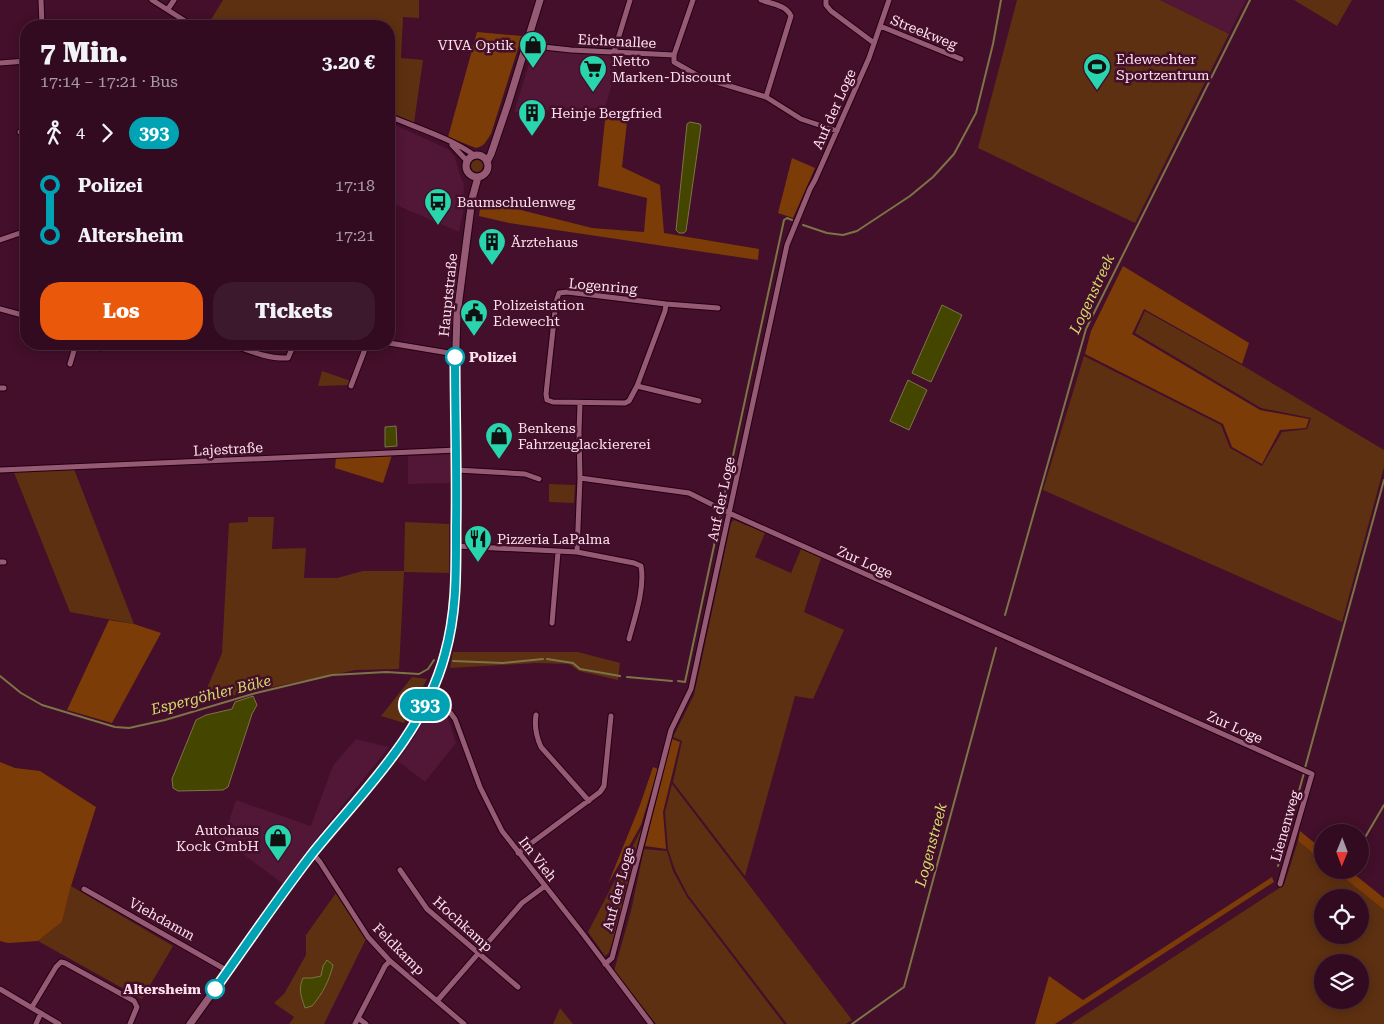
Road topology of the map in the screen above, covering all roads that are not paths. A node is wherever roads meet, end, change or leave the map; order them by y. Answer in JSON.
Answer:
{"nodes":[{"id":1,"x":41,"y":0,"type":"edge"},
{"id":2,"x":152,"y":0,"type":"edge"},
{"id":3,"x":174,"y":0,"type":"edge"},
{"id":4,"x":540,"y":0,"type":"edge"},
{"id":5,"x":630,"y":0,"type":"edge"},
{"id":6,"x":693,"y":0,"type":"edge"},
{"id":7,"x":761,"y":0,"type":"edge"},
{"id":8,"x":826,"y":0,"type":"edge"},
{"id":9,"x":889,"y":0,"type":"edge"},
{"id":10,"x":168,"y":9,"type":"junction"},
{"id":11,"x":42,"y":20,"type":"edge"},
{"id":12,"x":184,"y":20,"type":"edge"},
{"id":13,"x":880,"y":26,"type":"junction"},
{"id":14,"x":874,"y":42,"type":"junction"},
{"id":15,"x":525,"y":45,"type":"junction"},
{"id":16,"x":614,"y":52,"type":"junction"},
{"id":17,"x":674,"y":55,"type":"junction"},
{"id":18,"x":961,"y":59,"type":"dead end"},
{"id":19,"x":20,"y":61,"type":"edge"},
{"id":20,"x":0,"y":62,"type":"edge"},
{"id":21,"x":766,"y":97,"type":"junction"},
{"id":22,"x":395,"y":119,"type":"edge"},
{"id":23,"x":837,"y":131,"type":"junction"},
{"id":24,"x":448,"y":141,"type":"junction"},
{"id":25,"x":495,"y":141,"type":"junction"},
{"id":26,"x":478,"y":156,"type":"junction"},
{"id":27,"x":467,"y":161,"type":"junction"},
{"id":28,"x":487,"y":162,"type":"junction"},
{"id":29,"x":475,"y":176,"type":"junction"},
{"id":30,"x":20,"y":233,"type":"edge"},
{"id":31,"x":0,"y":240,"type":"edge"},
{"id":32,"x":666,"y":304,"type":"junction"},
{"id":33,"x":718,"y":308,"type":"dead end"},
{"id":34,"x":0,"y":309,"type":"edge"},
{"id":35,"x":20,"y":314,"type":"edge"},
{"id":36,"x":395,"y":344,"type":"edge"},
{"id":37,"x":74,"y":350,"type":"edge"},
{"id":38,"x":246,"y":350,"type":"edge"},
{"id":39,"x":291,"y":350,"type":"edge"},
{"id":40,"x":365,"y":350,"type":"edge"},
{"id":41,"x":455,"y":354,"type":"junction"},
{"id":42,"x":70,"y":364,"type":"dead end"},
{"id":43,"x":352,"y":386,"type":"dead end"},
{"id":44,"x":637,"y":386,"type":"junction"},
{"id":45,"x":699,"y":401,"type":"dead end"},
{"id":46,"x":580,"y":403,"type":"junction"},
{"id":47,"x":457,"y":450,"type":"junction"},
{"id":48,"x":0,"y":470,"type":"edge"},
{"id":49,"x":457,"y":470,"type":"junction"},
{"id":50,"x":580,"y":478,"type":"junction"},
{"id":51,"x":540,"y":479,"type":"dead end"},
{"id":52,"x":729,"y":513,"type":"junction"},
{"id":53,"x":456,"y":546,"type":"junction"},
{"id":54,"x":558,"y":552,"type":"junction"},
{"id":55,"x":577,"y":552,"type":"junction"},
{"id":56,"x":552,"y":623,"type":"dead end"},
{"id":57,"x":629,"y":639,"type":"dead end"},
{"id":58,"x":429,"y":698,"type":"junction"},
{"id":59,"x":536,"y":715,"type":"dead end"},
{"id":60,"x":611,"y":716,"type":"dead end"},
{"id":61,"x":1312,"y":774,"type":"joint"},
{"id":62,"x":589,"y":801,"type":"junction"},
{"id":63,"x":518,"y":853,"type":"junction"},
{"id":64,"x":313,"y":854,"type":"junction"},
{"id":65,"x":400,"y":870,"type":"dead end"},
{"id":66,"x":1280,"y":884,"type":"dead end"},
{"id":67,"x":545,"y":886,"type":"junction"},
{"id":68,"x":84,"y":889,"type":"dead end"},
{"id":69,"x":478,"y":952,"type":"junction"},
{"id":70,"x":390,"y":961,"type":"junction"},
{"id":71,"x":605,"y":964,"type":"junction"},
{"id":72,"x":228,"y":970,"type":"junction"},
{"id":73,"x":518,"y":987,"type":"dead end"},
{"id":74,"x":0,"y":989,"type":"edge"},
{"id":75,"x":437,"y":1002,"type":"junction"},
{"id":76,"x":32,"y":1007,"type":"junction"},
{"id":77,"x":41,"y":1014,"type":"junction"},
{"id":78,"x":356,"y":1021,"type":"edge"},
{"id":79,"x":36,"y":1024,"type":"edge"},
{"id":80,"x":59,"y":1024,"type":"edge"},
{"id":81,"x":130,"y":1024,"type":"edge"},
{"id":82,"x":190,"y":1024,"type":"edge"},
{"id":83,"x":366,"y":1024,"type":"edge"},
{"id":84,"x":464,"y":1024,"type":"edge"},
{"id":85,"x":651,"y":1024,"type":"edge"}],
"edges":[{"from":1,"to":11,"type":"street"},
{"from":2,"to":10,"type":"street"},
{"from":3,"to":10,"type":"street"},
{"from":4,"to":15,"type":"main road"},
{"from":5,"to":16,"type":"street"},
{"from":6,"to":17,"type":"street"},
{"from":7,"to":21,"type":"street"},
{"from":8,"to":14,"type":"street"},
{"from":9,"to":13,"type":"street","name":"Auf der Loge"},
{"from":10,"to":12,"type":"street"},
{"from":13,"to":14,"type":"street","name":"Auf der Loge"},
{"from":13,"to":18,"type":"street","name":"Streekweg"},
{"from":14,"to":23,"type":"street","name":"Auf der Loge"},
{"from":15,"to":16,"type":"street","name":"Eichenallee"},
{"from":15,"to":25,"type":"main road"},
{"from":16,"to":17,"type":"street","name":"Eichenallee"},
{"from":17,"to":21,"type":"street","name":"Eichenallee"},
{"from":19,"to":20,"type":"street"},
{"from":21,"to":23,"type":"street","name":"Eichenallee"},
{"from":22,"to":24,"type":"street"},
{"from":23,"to":52,"type":"street","name":"Auf der Loge"},
{"from":24,"to":26,"type":"street"},
{"from":24,"to":27,"type":"street"},
{"from":25,"to":26,"type":"main road"},
{"from":25,"to":28,"type":"main road"},
{"from":26,"to":27,"type":"main road"},
{"from":26,"to":28,"type":"main road"},
{"from":27,"to":29,"type":"main road"},
{"from":28,"to":29,"type":"main road"},
{"from":29,"to":41,"type":"main road","name":"Hauptstraße"},
{"from":30,"to":31,"type":"street"},
{"from":32,"to":33,"type":"street","name":"Logenring"},
{"from":32,"to":44,"type":"street","name":"Logenring"},
{"from":32,"to":46,"type":"street","name":"Logenring"},
{"from":34,"to":35,"type":"street"},
{"from":36,"to":41,"type":"street"},
{"from":37,"to":42,"type":"street"},
{"from":38,"to":39,"type":"street"},
{"from":40,"to":43,"type":"street"},
{"from":41,"to":47,"type":"main road","name":"Hauptstraße"},
{"from":44,"to":45,"type":"street"},
{"from":44,"to":46,"type":"street","name":"Logenring"},
{"from":46,"to":50,"type":"street"},
{"from":47,"to":48,"type":"street","name":"Lajestraße"},
{"from":47,"to":49,"type":"main road","name":"Hauptstraße"},
{"from":49,"to":51,"type":"street"},
{"from":49,"to":53,"type":"main road","name":"Hauptstraße"},
{"from":50,"to":52,"type":"street","name":"Zur Loge"},
{"from":50,"to":55,"type":"street"},
{"from":52,"to":61,"type":"street","name":"Zur Loge"},
{"from":52,"to":71,"type":"street","name":"Auf der Loge"},
{"from":53,"to":54,"type":"street"},
{"from":53,"to":58,"type":"main road","name":"Hauptstraße"},
{"from":54,"to":55,"type":"street"},
{"from":54,"to":56,"type":"street"},
{"from":55,"to":57,"type":"street"},
{"from":58,"to":63,"type":"street","name":"Im Vieh"},
{"from":58,"to":64,"type":"main road","name":"Hauptstraße"},
{"from":59,"to":62,"type":"street"},
{"from":60,"to":62,"type":"street"},
{"from":61,"to":66,"type":"street","name":"Lienenweg"},
{"from":62,"to":63,"type":"street"},
{"from":63,"to":67,"type":"street","name":"Im Vieh"},
{"from":64,"to":70,"type":"street","name":"Feldkamp"},
{"from":64,"to":72,"type":"main road","name":"Hauptstraße"},
{"from":65,"to":69,"type":"street","name":"Hochkamp"},
{"from":67,"to":69,"type":"street"},
{"from":67,"to":71,"type":"street","name":"Im Vieh"},
{"from":68,"to":72,"type":"street","name":"Viehdamm"},
{"from":69,"to":73,"type":"street","name":"Hochkamp"},
{"from":69,"to":75,"type":"street"},
{"from":70,"to":75,"type":"street","name":"Feldkamp"},
{"from":70,"to":78,"type":"street"},
{"from":71,"to":85,"type":"street","name":"Im Vieh"},
{"from":72,"to":82,"type":"main road"},
{"from":74,"to":76,"type":"street"},
{"from":75,"to":84,"type":"street","name":"Feldkamp"},
{"from":76,"to":77,"type":"street"},
{"from":76,"to":81,"type":"street"},
{"from":77,"to":79,"type":"street"},
{"from":77,"to":80,"type":"street"},
{"from":78,"to":83,"type":"street"}]}
